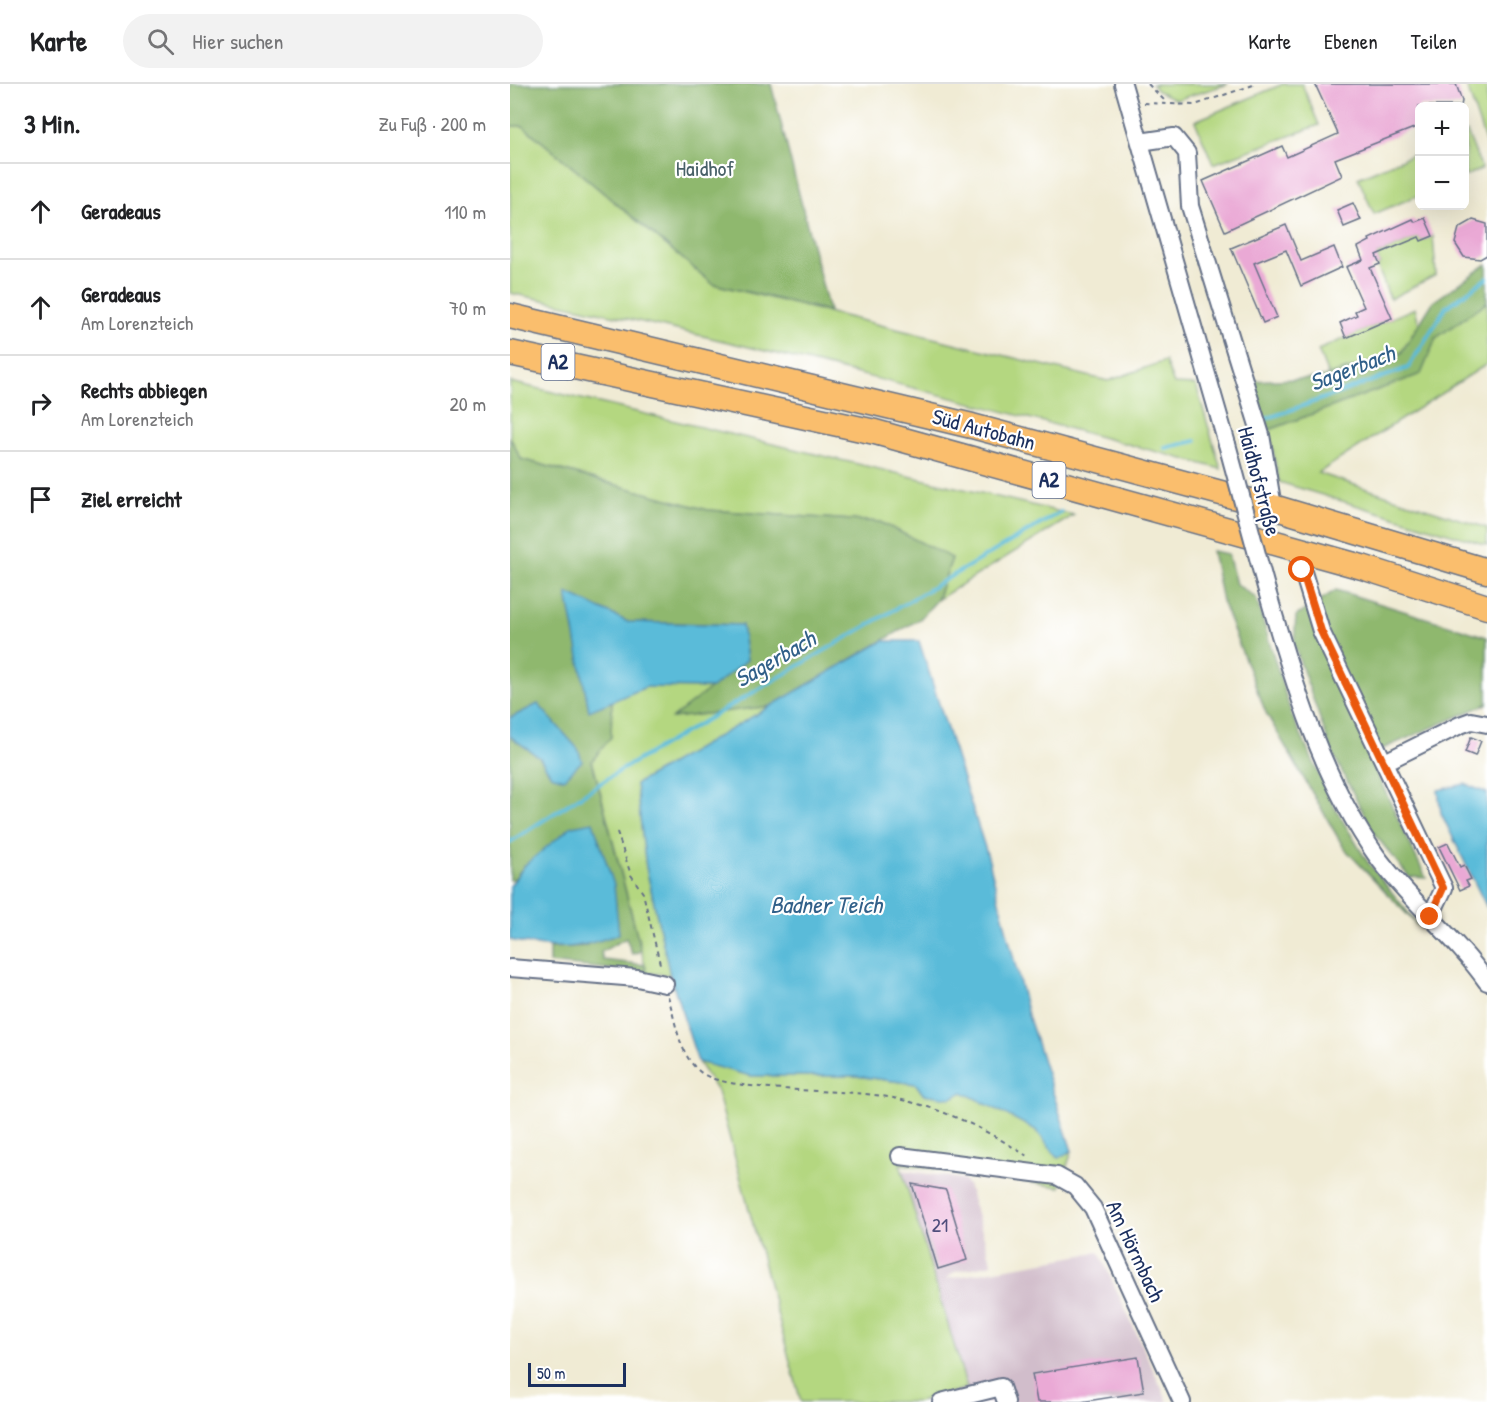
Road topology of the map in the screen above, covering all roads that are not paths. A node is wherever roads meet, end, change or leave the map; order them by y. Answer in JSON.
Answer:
{"nodes":[{"id":1,"x":1123,"y":84,"type":"edge"},
{"id":2,"x":1140,"y":142,"type":"junction"},
{"id":3,"x":510,"y":304,"type":"edge"},
{"id":4,"x":510,"y":316,"type":"edge"},
{"id":5,"x":551,"y":324,"type":"junction"},
{"id":6,"x":510,"y":353,"type":"edge"},
{"id":7,"x":1273,"y":507,"type":"junction"},
{"id":8,"x":1296,"y":549,"type":"junction"},
{"id":9,"x":1487,"y":571,"type":"edge"},
{"id":10,"x":1487,"y":607,"type":"edge"},
{"id":11,"x":1487,"y":724,"type":"edge"},
{"id":12,"x":1385,"y":762,"type":"junction"},
{"id":13,"x":1430,"y":917,"type":"junction"},
{"id":14,"x":510,"y":968,"type":"edge"},
{"id":15,"x":1487,"y":982,"type":"edge"},
{"id":16,"x":665,"y":984,"type":"road end"},
{"id":17,"x":900,"y":1156,"type":"dead end"},
{"id":18,"x":941,"y":1402,"type":"edge"},
{"id":19,"x":1006,"y":1402,"type":"edge"},
{"id":20,"x":1182,"y":1402,"type":"edge"}],
"edges":[{"from":1,"to":2,"type":"street","name":"Haidhofstraße"},
{"from":2,"to":7,"type":"street"},
{"from":2,"to":13,"type":"street","name":"Haidhofstraße","bridge":true},
{"from":3,"to":5,"type":"highway"},
{"from":4,"to":5,"type":"highway","name":"Süd Autobahn","number":"A2"},
{"from":5,"to":7,"type":"highway","name":"Süd Autobahn","number":"A2"},
{"from":6,"to":8,"type":"highway","name":"Süd Autobahn","number":"A2"},
{"from":7,"to":9,"type":"highway","name":"Süd Autobahn","number":"A2"},
{"from":8,"to":10,"type":"highway","name":"Süd Autobahn","number":"A2"},
{"from":8,"to":12,"type":"street"},
{"from":11,"to":12,"type":"street"},
{"from":12,"to":13,"type":"street"},
{"from":13,"to":15,"type":"street","name":"Haidhofstraße"},
{"from":14,"to":16,"type":"street"},
{"from":17,"to":20,"type":"street","name":"Am Hörmbach"},
{"from":18,"to":19,"type":"street"}]}
